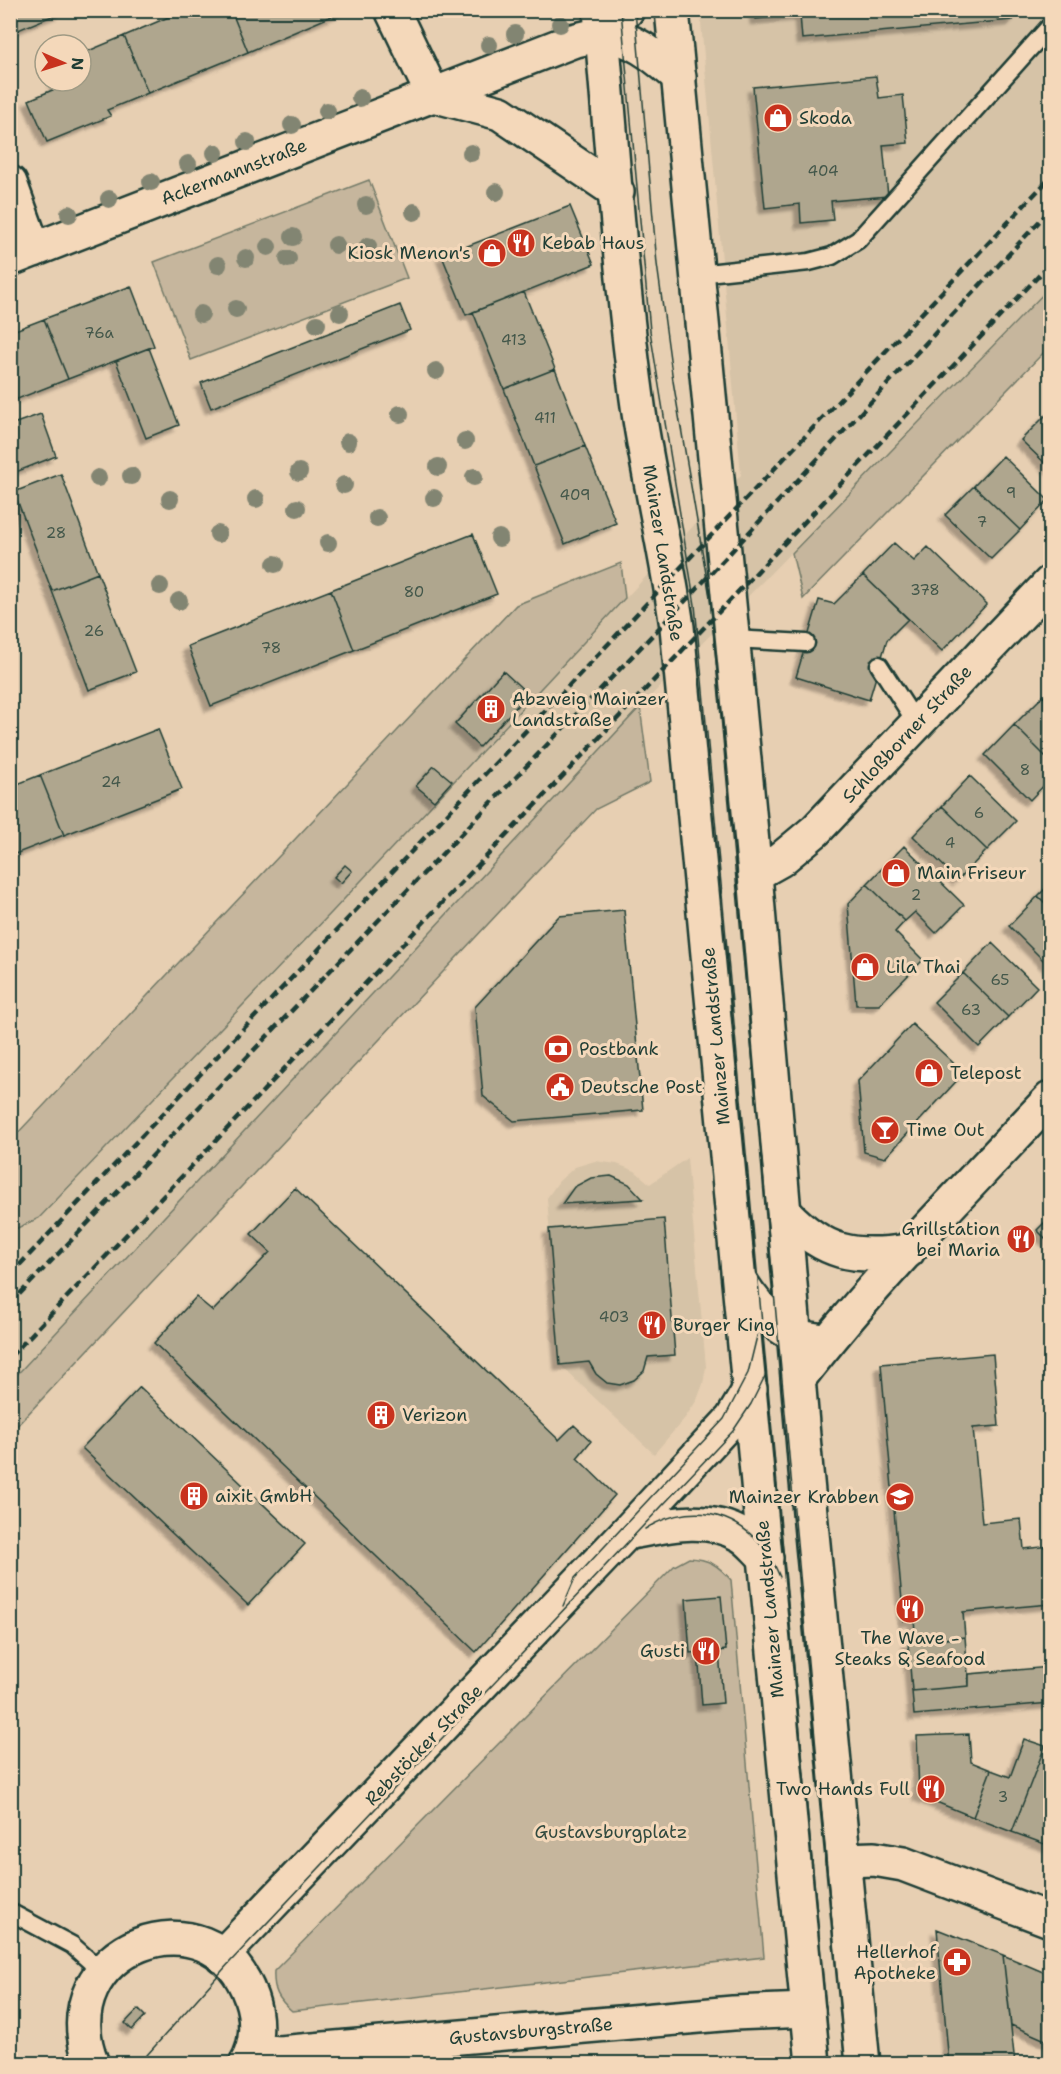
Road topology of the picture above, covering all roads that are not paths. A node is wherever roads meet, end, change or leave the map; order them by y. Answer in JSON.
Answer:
{"nodes":[{"id":1,"x":392,"y":10,"type":"edge"},
{"id":2,"x":627,"y":10,"type":"edge"},
{"id":3,"x":672,"y":10,"type":"edge"},
{"id":4,"x":601,"y":22,"type":"edge"},
{"id":5,"x":1050,"y":26,"type":"edge"},
{"id":6,"x":679,"y":77,"type":"junction"},
{"id":7,"x":433,"y":94,"type":"junction"},
{"id":8,"x":10,"y":183,"type":"edge"},
{"id":9,"x":617,"y":192,"type":"junction"},
{"id":10,"x":22,"y":255,"type":"edge"},
{"id":11,"x":698,"y":274,"type":"junction"},
{"id":12,"x":1050,"y":583,"type":"edge"},
{"id":13,"x":732,"y":639,"type":"junction"},
{"id":14,"x":806,"y":643,"type":"dead end"},
{"id":15,"x":879,"y":665,"type":"dead end"},
{"id":16,"x":916,"y":724,"type":"junction"},
{"id":17,"x":755,"y":874,"type":"junction"},
{"id":18,"x":1050,"y":1099,"type":"edge"},
{"id":19,"x":786,"y":1214,"type":"junction"},
{"id":20,"x":908,"y":1251,"type":"junction"},
{"id":21,"x":740,"y":1281,"type":"junction"},
{"id":22,"x":795,"y":1336,"type":"junction"},
{"id":23,"x":828,"y":1341,"type":"junction"},
{"id":24,"x":799,"y":1378,"type":"junction"},
{"id":25,"x":750,"y":1389,"type":"junction"},
{"id":26,"x":626,"y":1533,"type":"junction"},
{"id":27,"x":766,"y":1558,"type":"junction"},
{"id":28,"x":843,"y":1860,"type":"junction"},
{"id":29,"x":10,"y":1912,"type":"edge"},
{"id":30,"x":1050,"y":1920,"type":"edge"},
{"id":31,"x":222,"y":1956,"type":"junction"},
{"id":32,"x":101,"y":1971,"type":"junction"},
{"id":33,"x":808,"y":2010,"type":"junction"},
{"id":34,"x":250,"y":2057,"type":"edge"},
{"id":35,"x":93,"y":2064,"type":"edge"},
{"id":36,"x":813,"y":2064,"type":"edge"},
{"id":37,"x":863,"y":2064,"type":"edge"}],
"edges":[{"from":1,"to":7,"type":"street"},
{"from":2,"to":4,"type":"street"},
{"from":3,"to":6,"type":"street"},
{"from":4,"to":6,"type":"street"},
{"from":4,"to":7,"type":"street","name":"Ackermannstraße"},
{"from":4,"to":9,"type":"street","name":"Mainzer Landstraße"},
{"from":5,"to":11,"type":"lane"},
{"from":6,"to":11,"type":"street"},
{"from":7,"to":9,"type":"street"},
{"from":7,"to":10,"type":"street","name":"Ackermannstraße"},
{"from":8,"to":10,"type":"street","name":"Ackermannstraße"},
{"from":9,"to":21,"type":"street","name":"Mainzer Landstraße"},
{"from":11,"to":13,"type":"street"},
{"from":12,"to":16,"type":"street","name":"Schloßborner Straße"},
{"from":13,"to":14,"type":"lane"},
{"from":13,"to":17,"type":"street"},
{"from":15,"to":16,"type":"lane"},
{"from":16,"to":17,"type":"street","name":"Schloßborner Straße"},
{"from":17,"to":19,"type":"street"},
{"from":18,"to":20,"type":"street"},
{"from":19,"to":20,"type":"street"},
{"from":19,"to":22,"type":"street"},
{"from":20,"to":23,"type":"street"},
{"from":21,"to":22,"type":"street"},
{"from":21,"to":25,"type":"street","name":"Mainzer Landstraße"},
{"from":22,"to":23,"type":"street"},
{"from":22,"to":24,"type":"street"},
{"from":23,"to":24,"type":"street"},
{"from":24,"to":28,"type":"street"},
{"from":25,"to":26,"type":"street","name":"Rebstöcker Straße"},
{"from":25,"to":27,"type":"street","name":"Mainzer Landstraße"},
{"from":26,"to":27,"type":"street"},
{"from":26,"to":31,"type":"street","name":"Rebstöcker Straße"},
{"from":27,"to":33,"type":"street","name":"Mainzer Landstraße"},
{"from":28,"to":30,"type":"street"},
{"from":28,"to":37,"type":"street"},
{"from":29,"to":32,"type":"lane"},
{"from":31,"to":32,"type":"street"},
{"from":31,"to":34,"type":"street"},
{"from":32,"to":35,"type":"street"},
{"from":33,"to":34,"type":"street","name":"Gustavsburgstraße"},
{"from":33,"to":36,"type":"street","name":"Mainzer Landstraße"}]}
